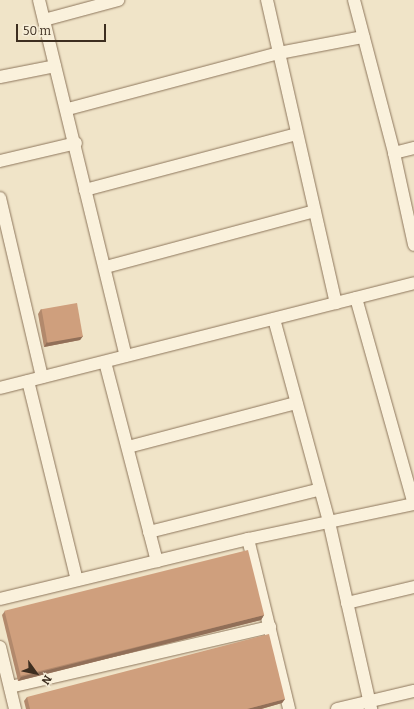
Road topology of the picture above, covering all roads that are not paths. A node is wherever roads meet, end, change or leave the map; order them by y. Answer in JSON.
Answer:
{"nodes":[{"id":1,"x":39,"y":0,"type":"edge"},
{"id":2,"x":118,"y":0,"type":"edge"},
{"id":3,"x":267,"y":0,"type":"edge"},
{"id":4,"x":354,"y":0,"type":"edge"},
{"id":5,"x":44,"y":20,"type":"junction"},
{"id":6,"x":363,"y":37,"type":"junction"},
{"id":7,"x":279,"y":53,"type":"junction"},
{"id":8,"x":55,"y":66,"type":"junction"},
{"id":9,"x":0,"y":77,"type":"edge"},
{"id":10,"x":68,"y":109,"type":"junction"},
{"id":11,"x":297,"y":134,"type":"junction"},
{"id":12,"x":76,"y":143,"type":"junction"},
{"id":13,"x":414,"y":148,"type":"edge"},
{"id":14,"x":394,"y":153,"type":"junction"},
{"id":15,"x":0,"y":161,"type":"edge"},
{"id":16,"x":85,"y":190,"type":"junction"},
{"id":17,"x":0,"y":198,"type":"edge"},
{"id":18,"x":315,"y":211,"type":"junction"},
{"id":19,"x":414,"y":245,"type":"edge"},
{"id":20,"x":106,"y":267,"type":"junction"},
{"id":21,"x":414,"y":283,"type":"edge"},
{"id":22,"x":356,"y":298,"type":"junction"},
{"id":23,"x":336,"y":303,"type":"junction"},
{"id":24,"x":274,"y":319,"type":"junction"},
{"id":25,"x":126,"y":356,"type":"junction"},
{"id":26,"x":105,"y":362,"type":"junction"},
{"id":27,"x":42,"y":378,"type":"junction"},
{"id":28,"x":28,"y":381,"type":"junction"},
{"id":29,"x":0,"y":388,"type":"edge"},
{"id":30,"x":296,"y":403,"type":"junction"},
{"id":31,"x":128,"y":447,"type":"junction"},
{"id":32,"x":318,"y":490,"type":"junction"},
{"id":33,"x":414,"y":504,"type":"edge"},
{"id":34,"x":329,"y":522,"type":"junction"},
{"id":35,"x":149,"y":532,"type":"junction"},
{"id":36,"x":248,"y":539,"type":"junction"},
{"id":37,"x":157,"y":561,"type":"junction"},
{"id":38,"x":77,"y":580,"type":"junction"},
{"id":39,"x":414,"y":587,"type":"edge"},
{"id":40,"x":0,"y":599,"type":"edge"},
{"id":41,"x":347,"y":603,"type":"junction"},
{"id":42,"x":270,"y":627,"type":"junction"},
{"id":43,"x":0,"y":647,"type":"edge"},
{"id":44,"x":10,"y":687,"type":"junction"},
{"id":45,"x":414,"y":691,"type":"edge"},
{"id":46,"x":370,"y":705,"type":"edge"},
{"id":47,"x":14,"y":709,"type":"edge"},
{"id":48,"x":289,"y":709,"type":"edge"},
{"id":49,"x":337,"y":709,"type":"edge"}],
"edges":[{"from":1,"to":5,"type":"street"},
{"from":2,"to":5,"type":"street"},
{"from":3,"to":7,"type":"street"},
{"from":4,"to":6,"type":"street"},
{"from":5,"to":8,"type":"street"},
{"from":6,"to":7,"type":"street"},
{"from":6,"to":14,"type":"street"},
{"from":7,"to":10,"type":"street"},
{"from":7,"to":11,"type":"street"},
{"from":8,"to":9,"type":"street"},
{"from":8,"to":10,"type":"street"},
{"from":10,"to":12,"type":"street"},
{"from":11,"to":16,"type":"street"},
{"from":11,"to":18,"type":"street"},
{"from":12,"to":15,"type":"street"},
{"from":12,"to":16,"type":"street"},
{"from":13,"to":14,"type":"street"},
{"from":14,"to":19,"type":"street"},
{"from":16,"to":20,"type":"street"},
{"from":17,"to":27,"type":"street"},
{"from":18,"to":20,"type":"street"},
{"from":18,"to":23,"type":"street"},
{"from":20,"to":25,"type":"street"},
{"from":21,"to":22,"type":"street"},
{"from":22,"to":23,"type":"street"},
{"from":22,"to":33,"type":"street"},
{"from":23,"to":24,"type":"street"},
{"from":24,"to":25,"type":"street"},
{"from":24,"to":30,"type":"street"},
{"from":25,"to":26,"type":"street"},
{"from":26,"to":27,"type":"street"},
{"from":26,"to":31,"type":"street"},
{"from":27,"to":28,"type":"street"},
{"from":28,"to":29,"type":"street"},
{"from":28,"to":38,"type":"street"},
{"from":30,"to":31,"type":"street"},
{"from":30,"to":32,"type":"street"},
{"from":31,"to":35,"type":"street"},
{"from":32,"to":34,"type":"street"},
{"from":32,"to":35,"type":"street"},
{"from":33,"to":34,"type":"street"},
{"from":34,"to":36,"type":"street"},
{"from":34,"to":41,"type":"street"},
{"from":35,"to":37,"type":"street"},
{"from":36,"to":37,"type":"street"},
{"from":36,"to":42,"type":"street"},
{"from":37,"to":38,"type":"street"},
{"from":38,"to":40,"type":"street"},
{"from":39,"to":41,"type":"street"},
{"from":41,"to":46,"type":"street"},
{"from":42,"to":44,"type":"street"},
{"from":42,"to":48,"type":"street"},
{"from":43,"to":44,"type":"street"},
{"from":44,"to":47,"type":"street"},
{"from":45,"to":46,"type":"street"},
{"from":46,"to":49,"type":"street"}]}
